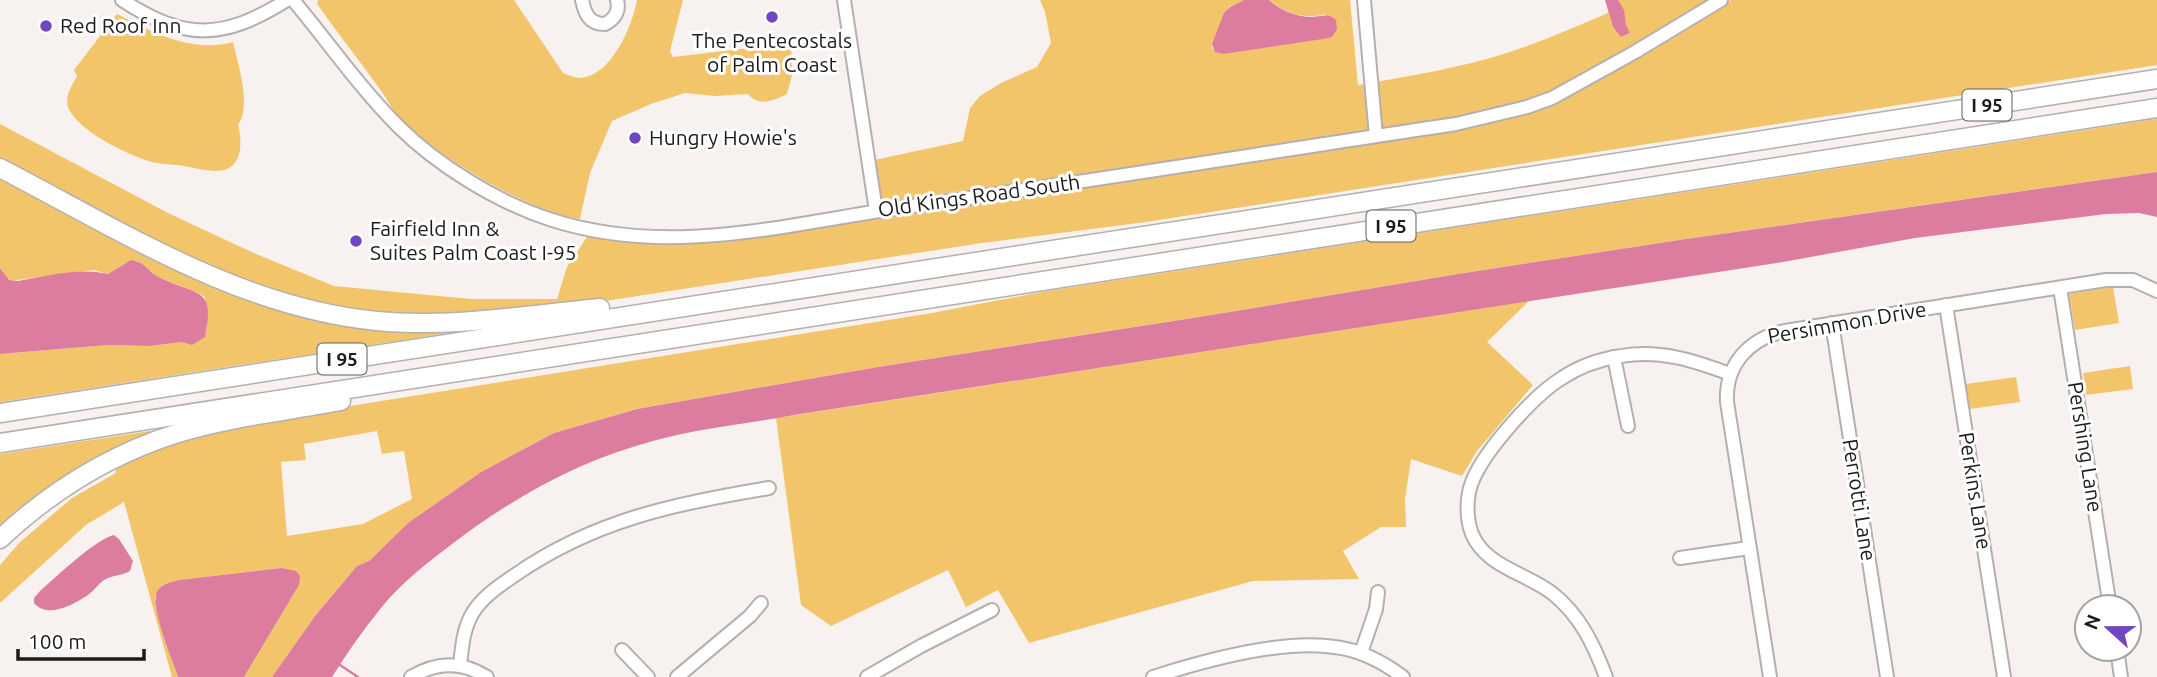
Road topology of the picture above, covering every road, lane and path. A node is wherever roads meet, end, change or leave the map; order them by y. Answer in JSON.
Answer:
{"nodes":[{"id":1,"x":122,"y":0,"type":"edge"},
{"id":2,"x":286,"y":0,"type":"edge"},
{"id":3,"x":293,"y":0,"type":"edge"},
{"id":4,"x":582,"y":0,"type":"edge"},
{"id":5,"x":617,"y":0,"type":"edge"},
{"id":6,"x":844,"y":0,"type":"edge"},
{"id":7,"x":1364,"y":0,"type":"edge"},
{"id":8,"x":1721,"y":0,"type":"edge"},
{"id":9,"x":2157,"y":79,"type":"edge"},
{"id":10,"x":2157,"y":108,"type":"edge"},
{"id":11,"x":1376,"y":136,"type":"junction"},
{"id":12,"x":0,"y":168,"type":"edge"},
{"id":13,"x":876,"y":211,"type":"junction"},
{"id":14,"x":2060,"y":288,"type":"junction"},
{"id":15,"x":2157,"y":291,"type":"edge"},
{"id":16,"x":1946,"y":305,"type":"junction"},
{"id":17,"x":684,"y":306,"type":"junction"},
{"id":18,"x":1832,"y":323,"type":"junction"},
{"id":19,"x":625,"y":344,"type":"junction"},
{"id":20,"x":1614,"y":357,"type":"junction"},
{"id":21,"x":1730,"y":374,"type":"junction"},
{"id":22,"x":0,"y":413,"type":"edge"},
{"id":23,"x":1628,"y":426,"type":"dead end"},
{"id":24,"x":0,"y":443,"type":"edge"},
{"id":25,"x":769,"y":488,"type":"dead end"},
{"id":26,"x":0,"y":539,"type":"edge"},
{"id":27,"x":1749,"y":548,"type":"junction"},
{"id":28,"x":1680,"y":558,"type":"dead end"},
{"id":29,"x":1378,"y":592,"type":"dead end"},
{"id":30,"x":2108,"y":593,"type":"edge"},
{"id":31,"x":761,"y":603,"type":"dead end"},
{"id":32,"x":992,"y":610,"type":"dead end"},
{"id":33,"x":622,"y":650,"type":"dead end"},
{"id":34,"x":1361,"y":653,"type":"junction"},
{"id":35,"x":460,"y":665,"type":"junction"},
{"id":36,"x":411,"y":677,"type":"edge"},
{"id":37,"x":487,"y":677,"type":"edge"},
{"id":38,"x":648,"y":677,"type":"edge"},
{"id":39,"x":677,"y":677,"type":"edge"},
{"id":40,"x":867,"y":677,"type":"edge"},
{"id":41,"x":1153,"y":677,"type":"edge"},
{"id":42,"x":1404,"y":677,"type":"edge"},
{"id":43,"x":1606,"y":677,"type":"edge"},
{"id":44,"x":1770,"y":677,"type":"edge"},
{"id":45,"x":1887,"y":677,"type":"edge"},
{"id":46,"x":2004,"y":677,"type":"edge"}],
"edges":[{"from":1,"to":2,"type":"street"},
{"from":3,"to":13,"type":"street","name":"Old Kings Road South"},
{"from":4,"to":5,"type":"street"},
{"from":6,"to":13,"type":"street"},
{"from":7,"to":11,"type":"street"},
{"from":8,"to":11,"type":"street","name":"Old Kings Road South"},
{"from":9,"to":17,"type":"highway","number":"I 95"},
{"from":10,"to":19,"type":"highway","number":"I 95"},
{"from":11,"to":13,"type":"street","name":"Old Kings Road South"},
{"from":12,"to":17,"type":"highway"},
{"from":14,"to":15,"type":"street","name":"Persimmon Drive"},
{"from":14,"to":16,"type":"street","name":"Persimmon Drive"},
{"from":14,"to":30,"type":"street","name":"Pershing Lane"},
{"from":16,"to":18,"type":"street","name":"Persimmon Drive"},
{"from":16,"to":46,"type":"street","name":"Perkins Lane"},
{"from":17,"to":22,"type":"highway","number":"I 95"},
{"from":18,"to":21,"type":"street","name":"Persimmon Drive"},
{"from":18,"to":45,"type":"street","name":"Perrotti Lane"},
{"from":19,"to":24,"type":"highway","number":"I 95"},
{"from":19,"to":26,"type":"highway"},
{"from":20,"to":21,"type":"street"},
{"from":20,"to":23,"type":"street"},
{"from":20,"to":43,"type":"street"},
{"from":21,"to":27,"type":"street"},
{"from":25,"to":35,"type":"street"},
{"from":27,"to":28,"type":"street"},
{"from":27,"to":44,"type":"street"},
{"from":29,"to":34,"type":"street"},
{"from":31,"to":39,"type":"street"},
{"from":32,"to":40,"type":"street"},
{"from":33,"to":38,"type":"street"},
{"from":34,"to":41,"type":"street"},
{"from":34,"to":42,"type":"street"},
{"from":35,"to":36,"type":"street"},
{"from":35,"to":37,"type":"street"}]}
